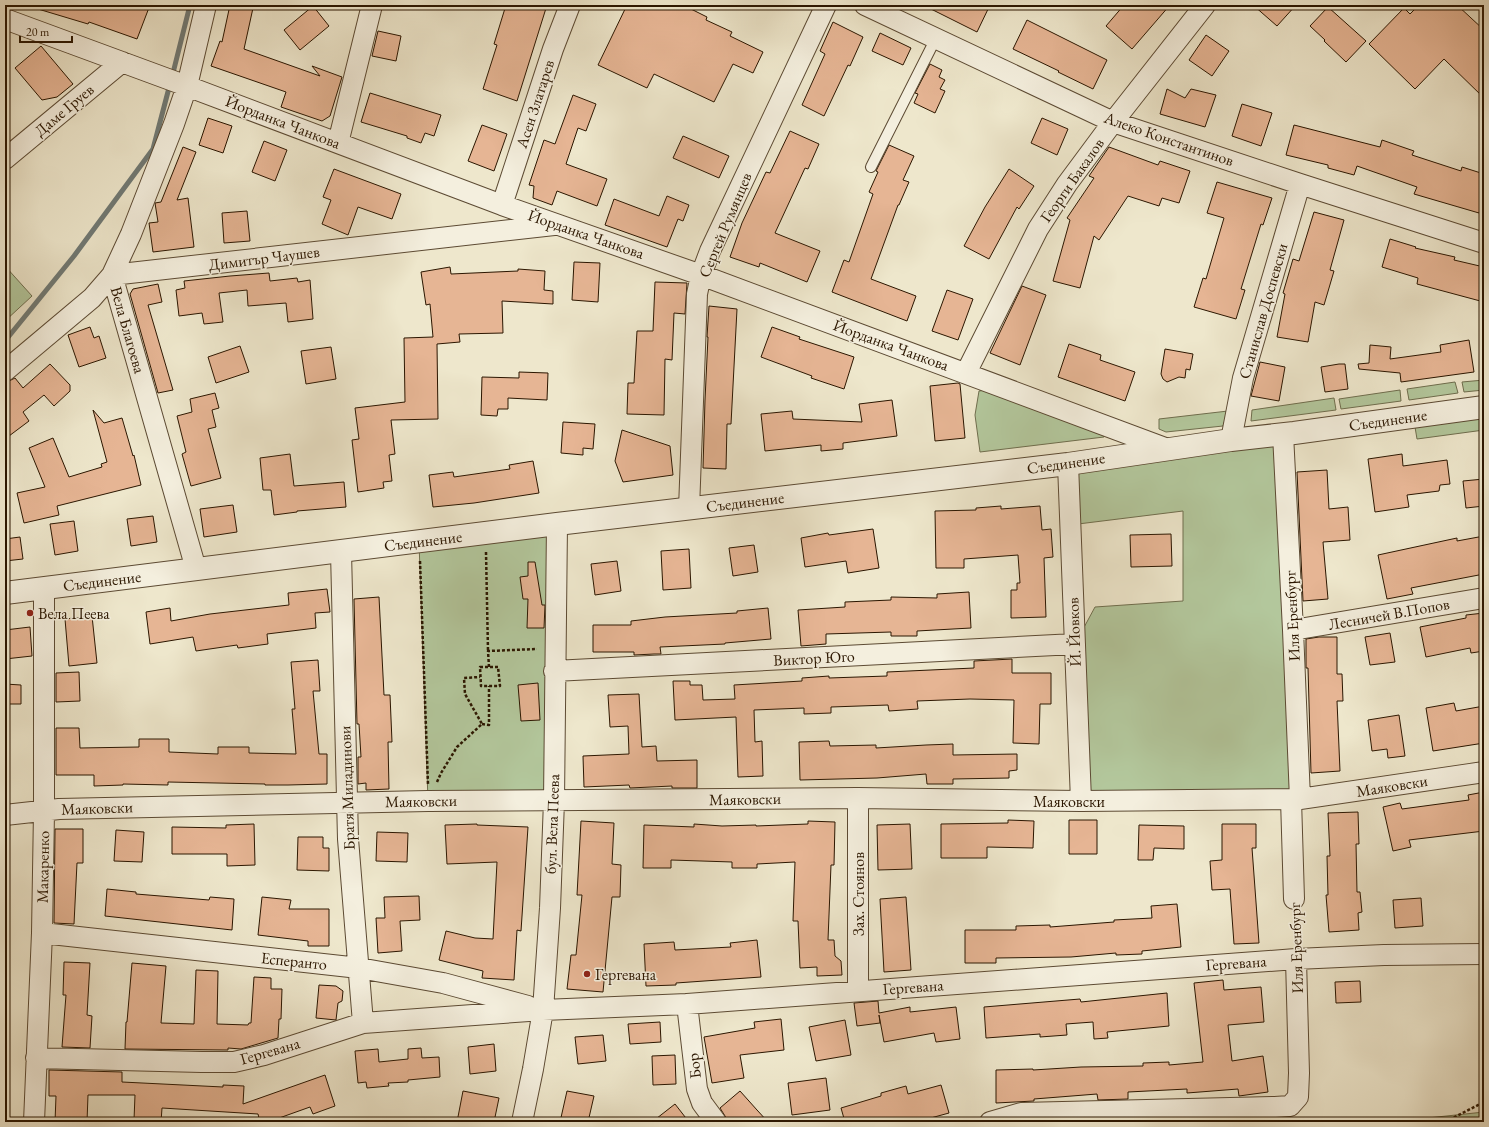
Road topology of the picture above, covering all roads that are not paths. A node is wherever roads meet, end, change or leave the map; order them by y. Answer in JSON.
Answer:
{"nodes":[{"id":1,"x":206,"y":5,"type":"edge"},
{"id":2,"x":372,"y":5,"type":"edge"},
{"id":3,"x":570,"y":5,"type":"edge"},
{"id":4,"x":826,"y":5,"type":"edge"},
{"id":5,"x":865,"y":5,"type":"edge"},
{"id":6,"x":1206,"y":5,"type":"edge"},
{"id":7,"x":5,"y":19,"type":"edge"},
{"id":8,"x":936,"y":38,"type":"junction"},
{"id":9,"x":122,"y":62,"type":"junction"},
{"id":10,"x":181,"y":84,"type":"junction"},
{"id":11,"x":1113,"y":122,"type":"junction"},
{"id":12,"x":338,"y":142,"type":"junction"},
{"id":13,"x":5,"y":159,"type":"edge"},
{"id":14,"x":871,"y":167,"type":"dead end"},
{"id":15,"x":1300,"y":184,"type":"junction"},
{"id":16,"x":502,"y":204,"type":"junction"},
{"id":17,"x":558,"y":224,"type":"junction"},
{"id":18,"x":1484,"y":243,"type":"edge"},
{"id":19,"x":112,"y":275,"type":"junction"},
{"id":20,"x":701,"y":275,"type":"junction"},
{"id":21,"x":5,"y":371,"type":"edge"},
{"id":22,"x":966,"y":373,"type":"junction"},
{"id":23,"x":1484,"y":407,"type":"edge"},
{"id":24,"x":1283,"y":434,"type":"junction"},
{"id":25,"x":1231,"y":440,"type":"junction"},
{"id":26,"x":1168,"y":449,"type":"junction"},
{"id":27,"x":1068,"y":464,"type":"junction"},
{"id":28,"x":689,"y":509,"type":"junction"},
{"id":29,"x":557,"y":524,"type":"junction"},
{"id":30,"x":341,"y":552,"type":"junction"},
{"id":31,"x":196,"y":569,"type":"junction"},
{"id":32,"x":44,"y":588,"type":"junction"},
{"id":33,"x":5,"y":593,"type":"edge"},
{"id":34,"x":1484,"y":598,"type":"edge"},
{"id":35,"x":1294,"y":630,"type":"junction"},
{"id":36,"x":1074,"y":644,"type":"junction"},
{"id":37,"x":554,"y":671,"type":"junction"},
{"id":38,"x":1484,"y":772,"type":"edge"},
{"id":39,"x":858,"y":798,"type":"junction"},
{"id":40,"x":1295,"y":799,"type":"junction"},
{"id":41,"x":554,"y":801,"type":"junction"},
{"id":42,"x":1081,"y":801,"type":"junction"},
{"id":43,"x":347,"y":803,"type":"junction"},
{"id":44,"x":44,"y":811,"type":"junction"},
{"id":45,"x":5,"y":815,"type":"edge"},
{"id":46,"x":1294,"y":899,"type":"road end"},
{"id":47,"x":42,"y":933,"type":"junction"},
{"id":48,"x":1484,"y":954,"type":"edge"},
{"id":49,"x":1296,"y":959,"type":"junction"},
{"id":50,"x":359,"y":968,"type":"junction"},
{"id":51,"x":858,"y":991,"type":"junction"},
{"id":52,"x":686,"y":1004,"type":"junction"},
{"id":53,"x":543,"y":1010,"type":"junction"},
{"id":54,"x":363,"y":1024,"type":"junction"},
{"id":55,"x":36,"y":1058,"type":"junction"},
{"id":56,"x":34,"y":1122,"type":"edge"},
{"id":57,"x":522,"y":1122,"type":"edge"},
{"id":58,"x":716,"y":1122,"type":"edge"},
{"id":59,"x":990,"y":1122,"type":"edge"}],
"edges":[{"from":1,"to":10,"type":"street","name":"Вела Благоева"},
{"from":2,"to":12,"type":"street"},
{"from":3,"to":16,"type":"street","name":"Асен Златарев"},
{"from":4,"to":20,"type":"street","name":"Сергей Румянцев"},
{"from":5,"to":8,"type":"street","name":"Алеко Константинов"},
{"from":6,"to":11,"type":"street","name":"Георги Бакалов"},
{"from":7,"to":9,"type":"street","name":"Йорданка Чанкова"},
{"from":8,"to":11,"type":"street","name":"Алеко Константинов"},
{"from":8,"to":14,"type":"lane"},
{"from":9,"to":10,"type":"street","name":"Йорданка Чанкова"},
{"from":9,"to":13,"type":"street","name":"Даме Груев"},
{"from":10,"to":12,"type":"street","name":"Йорданка Чанкова"},
{"from":10,"to":19,"type":"street","name":"Вела Благоева"},
{"from":11,"to":15,"type":"street","name":"Алеко Константинов"},
{"from":11,"to":22,"type":"street","name":"Георги Бакалов"},
{"from":12,"to":16,"type":"street","name":"Йорданка Чанкова"},
{"from":15,"to":18,"type":"street","name":"Алеко Константинов"},
{"from":15,"to":25,"type":"street","name":"Станислав Доспевски"},
{"from":16,"to":17,"type":"street","name":"Йорданка Чанкова"},
{"from":17,"to":19,"type":"street","name":"Димитър Чаушев"},
{"from":17,"to":20,"type":"street","name":"Йорданка Чанкова"},
{"from":19,"to":21,"type":"street"},
{"from":19,"to":31,"type":"street","name":"Вела Благоева"},
{"from":20,"to":22,"type":"street","name":"Йорданка Чанкова"},
{"from":20,"to":28,"type":"street","name":"Сергей Румянцев"},
{"from":22,"to":26,"type":"street","name":"Йорданка Чанкова"},
{"from":23,"to":24,"type":"street","name":"Съединение"},
{"from":24,"to":25,"type":"street","name":"Съединение"},
{"from":24,"to":35,"type":"street","name":"Иля Еренбург"},
{"from":25,"to":26,"type":"street","name":"Съединение"},
{"from":26,"to":27,"type":"street","name":"Съединение"},
{"from":27,"to":28,"type":"street","name":"Съединение"},
{"from":27,"to":36,"type":"street","name":"Й. Йовков"},
{"from":28,"to":29,"type":"street","name":"Съединение"},
{"from":29,"to":30,"type":"street","name":"Съединение"},
{"from":29,"to":37,"type":"street","name":"бул. Вела Пеева"},
{"from":30,"to":31,"type":"street","name":"Съединение"},
{"from":30,"to":43,"type":"street","name":"Братя Миладинови"},
{"from":31,"to":32,"type":"street","name":"Съединение"},
{"from":32,"to":33,"type":"street","name":"Съединение"},
{"from":32,"to":44,"type":"street","name":"Макаренко"},
{"from":34,"to":35,"type":"street","name":"Лесничей В.Попов"},
{"from":35,"to":40,"type":"street","name":"Иля Еренбург"},
{"from":36,"to":37,"type":"street","name":"Виктор Юго"},
{"from":36,"to":42,"type":"street","name":"Й. Йовков"},
{"from":37,"to":41,"type":"street","name":"бул. Вела Пеева"},
{"from":38,"to":40,"type":"street","name":"Маяковски"},
{"from":39,"to":41,"type":"street","name":"Маяковски"},
{"from":39,"to":42,"type":"street","name":"Маяковски"},
{"from":39,"to":51,"type":"street","name":"Зах. Стоянов"},
{"from":40,"to":42,"type":"street","name":"Маяковски"},
{"from":40,"to":46,"type":"street","name":"Иля Еренбург"},
{"from":41,"to":43,"type":"street","name":"Маяковски"},
{"from":41,"to":53,"type":"street","name":"бул. Вела Пеева"},
{"from":43,"to":44,"type":"street","name":"Маяковски"},
{"from":43,"to":50,"type":"street","name":"Братя Миладинови"},
{"from":44,"to":45,"type":"street","name":"Маяковски"},
{"from":44,"to":47,"type":"street","name":"Макаренко"},
{"from":47,"to":50,"type":"street","name":"Есперанто"},
{"from":47,"to":55,"type":"street","name":"Макаренко"},
{"from":48,"to":49,"type":"street","name":"Гергевана"},
{"from":49,"to":51,"type":"street","name":"Гергевана"},
{"from":49,"to":59,"type":"street","name":"Иля Еренбург"},
{"from":50,"to":53,"type":"street","name":"Есперанто"},
{"from":50,"to":54,"type":"street","name":"Братя Миладинови"},
{"from":51,"to":52,"type":"street","name":"Гергевана"},
{"from":52,"to":53,"type":"street","name":"Гергевана"},
{"from":52,"to":58,"type":"street","name":"Бор"},
{"from":53,"to":54,"type":"street","name":"Гергевана"},
{"from":53,"to":57,"type":"street","name":"бул. Вела Пеева"},
{"from":54,"to":55,"type":"street","name":"Гергевана"},
{"from":55,"to":56,"type":"street","name":"Макаренко"}]}
